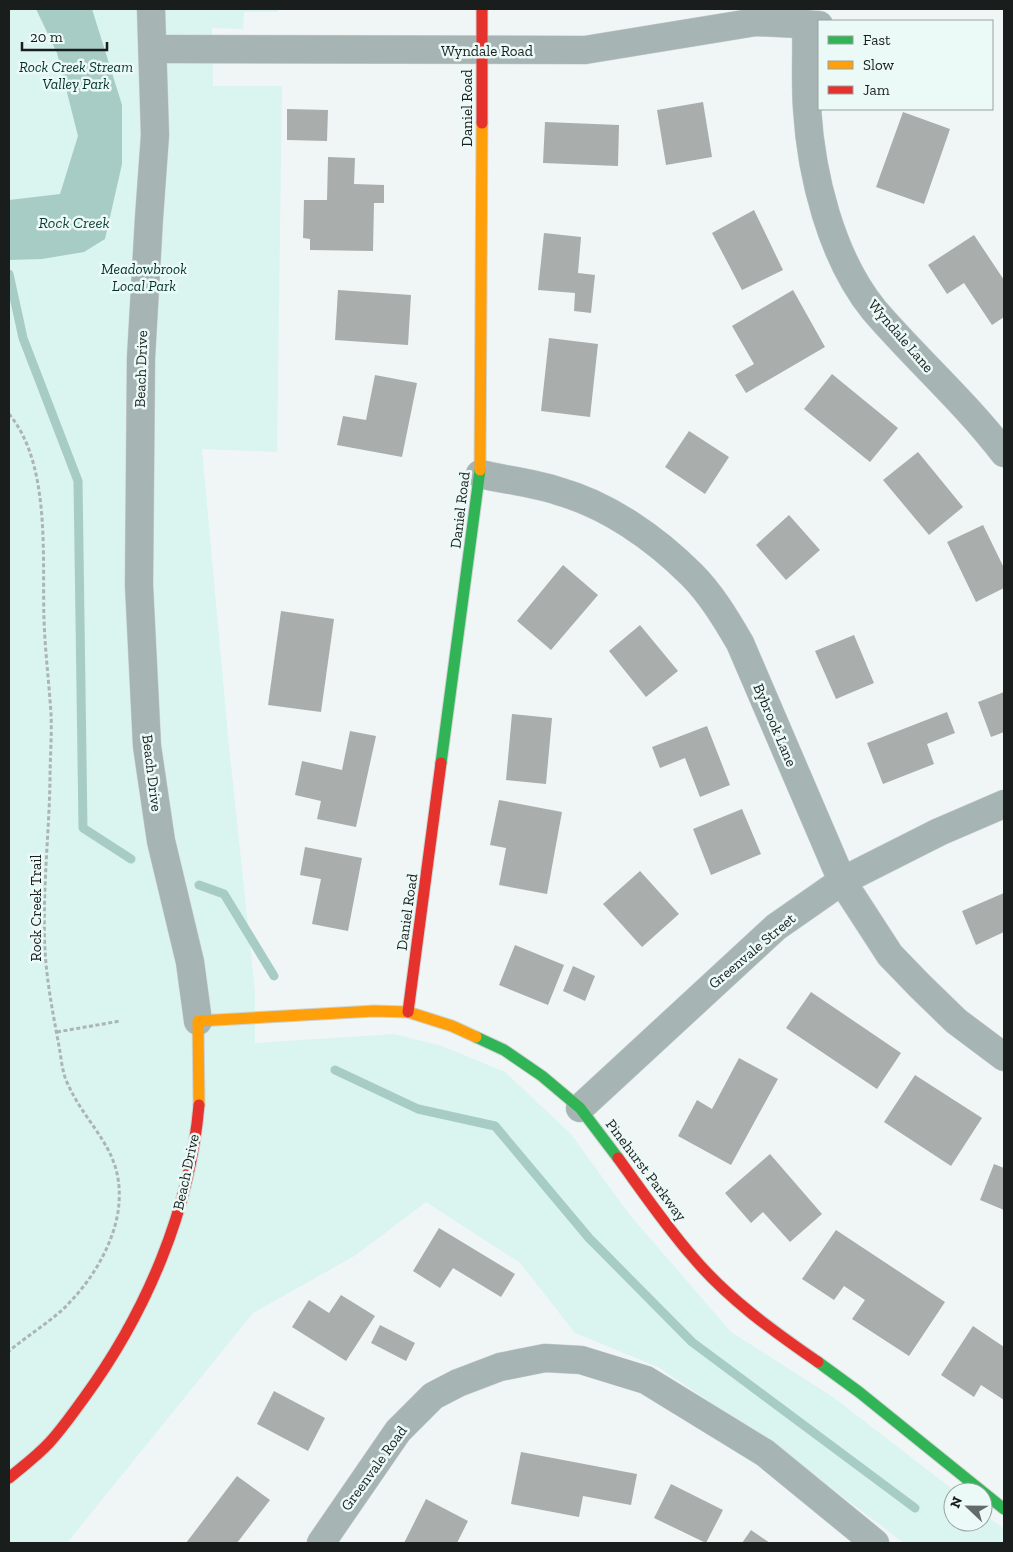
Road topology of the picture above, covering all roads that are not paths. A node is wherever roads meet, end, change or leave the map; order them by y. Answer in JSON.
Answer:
{"nodes":[{"id":1,"x":151,"y":9,"type":"edge"},
{"id":2,"x":482,"y":9,"type":"edge"},
{"id":3,"x":813,"y":25,"type":"edge"},
{"id":4,"x":153,"y":49,"type":"junction"},
{"id":5,"x":482,"y":51,"type":"junction"},
{"id":6,"x":1004,"y":453,"type":"edge"},
{"id":7,"x":480,"y":474,"type":"junction"},
{"id":8,"x":1004,"y":804,"type":"edge"},
{"id":9,"x":842,"y":881,"type":"junction"},
{"id":10,"x":408,"y":1012,"type":"junction"},
{"id":11,"x":198,"y":1021,"type":"junction"},
{"id":12,"x":1004,"y":1057,"type":"edge"},
{"id":13,"x":580,"y":1108,"type":"junction"},
{"id":14,"x":9,"y":1478,"type":"edge"},
{"id":15,"x":1004,"y":1509,"type":"edge"},
{"id":16,"x":321,"y":1543,"type":"edge"},
{"id":17,"x":875,"y":1543,"type":"edge"}],
"edges":[{"from":1,"to":4,"type":"street","name":"Beach Drive"},
{"from":2,"to":5,"type":"street","name":"Daniel Road"},
{"from":3,"to":5,"type":"street","name":"Wyndale Road"},
{"from":3,"to":6,"type":"street","name":"Wyndale Lane"},
{"from":4,"to":5,"type":"street","name":"Wyndale Road"},
{"from":4,"to":11,"type":"street","name":"Beach Drive"},
{"from":5,"to":7,"type":"street","name":"Daniel Road"},
{"from":7,"to":9,"type":"street","name":"Bybrook Lane"},
{"from":7,"to":10,"type":"street","name":"Daniel Road"},
{"from":8,"to":9,"type":"street","name":"Greenvale Street"},
{"from":9,"to":12,"type":"street","name":"Bybrook Lane"},
{"from":9,"to":13,"type":"street","name":"Greenvale Street"},
{"from":10,"to":11,"type":"street","name":"Pinehurst Parkway"},
{"from":10,"to":13,"type":"street","name":"Pinehurst Parkway"},
{"from":11,"to":14,"type":"street","name":"Beach Drive"},
{"from":13,"to":15,"type":"street","name":"Pinehurst Parkway"},
{"from":16,"to":17,"type":"street","name":"Greenvale Road"}]}
